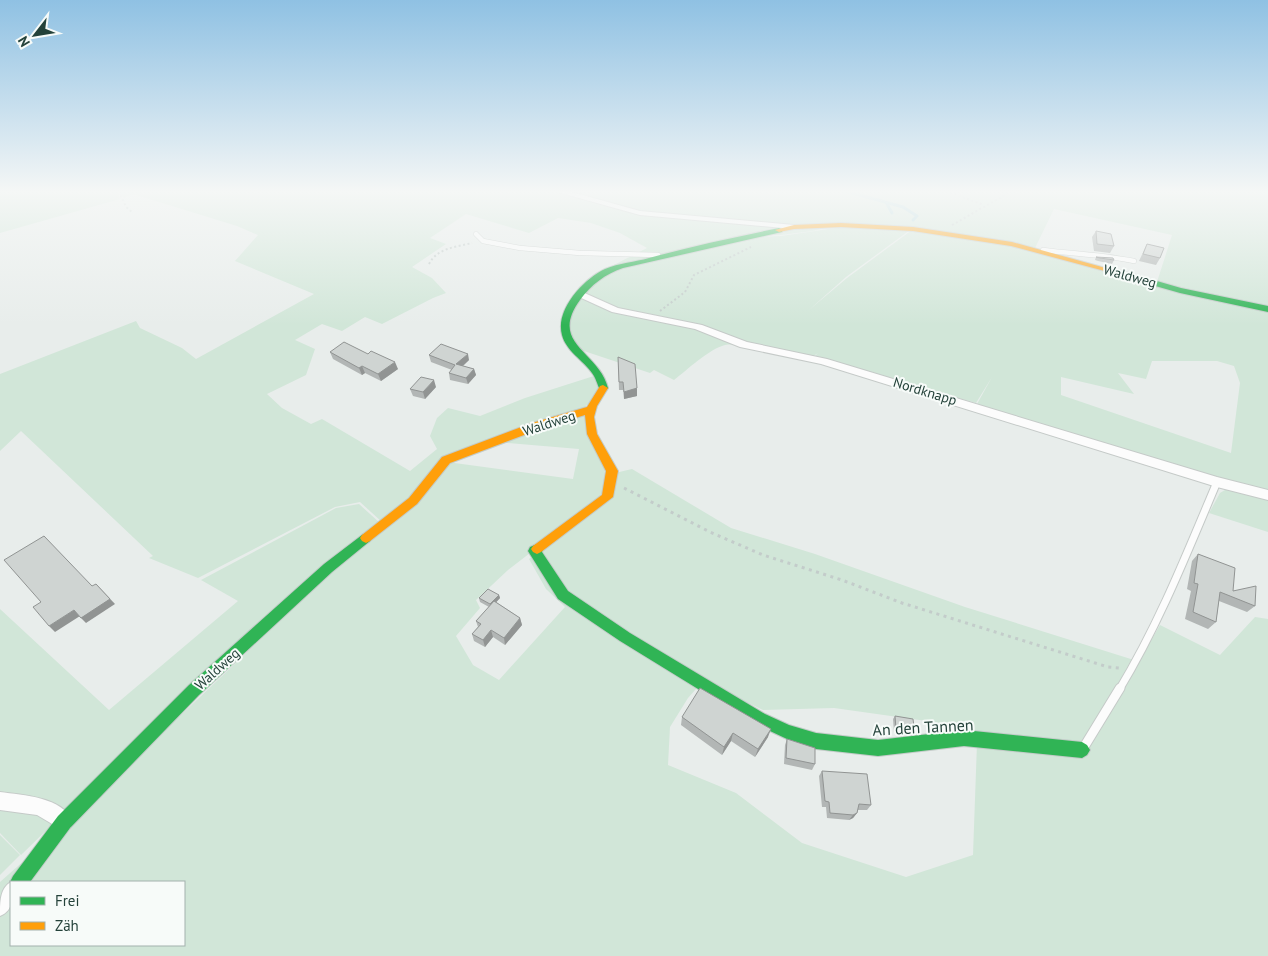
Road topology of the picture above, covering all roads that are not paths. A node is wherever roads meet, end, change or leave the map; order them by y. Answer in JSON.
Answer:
{"nodes":[{"id":1,"x":478,"y":236,"type":"edge"},
{"id":2,"x":748,"y":236,"type":"edge"},
{"id":3,"x":957,"y":236,"type":"edge"},
{"id":4,"x":1038,"y":250,"type":"junction"},
{"id":5,"x":662,"y":256,"type":"junction"},
{"id":6,"x":1134,"y":261,"type":"dead end"},
{"id":7,"x":580,"y":294,"type":"junction"},
{"id":8,"x":1268,"y":309,"type":"edge"},
{"id":9,"x":591,"y":409,"type":"junction"},
{"id":10,"x":1217,"y":482,"type":"junction"},
{"id":11,"x":1268,"y":495,"type":"edge"},
{"id":12,"x":1082,"y":750,"type":"joint"},
{"id":13,"x":0,"y":801,"type":"edge"},
{"id":14,"x":64,"y":822,"type":"junction"},
{"id":15,"x":20,"y":881,"type":"edge"},
{"id":16,"x":10,"y":893,"type":"edge"},
{"id":17,"x":0,"y":906,"type":"edge"}],
"edges":[{"from":1,"to":5,"type":"lane"},
{"from":2,"to":5,"type":"street","name":"Waldweg"},
{"from":3,"to":4,"type":"street","name":"Waldweg"},
{"from":4,"to":6,"type":"lane"},
{"from":4,"to":8,"type":"street","name":"Waldweg"},
{"from":5,"to":7,"type":"street","name":"Waldweg"},
{"from":7,"to":9,"type":"street","name":"Waldweg"},
{"from":7,"to":10,"type":"street","name":"Nordknapp"},
{"from":9,"to":12,"type":"street","name":"An den Tannen"},
{"from":9,"to":14,"type":"street","name":"Waldweg"},
{"from":10,"to":11,"type":"street","name":"Nordknapp"},
{"from":10,"to":12,"type":"lane","name":"An den Tannen"},
{"from":13,"to":14,"type":"street"},
{"from":14,"to":15,"type":"street","name":"Waldweg"},
{"from":16,"to":17,"type":"street"}]}
